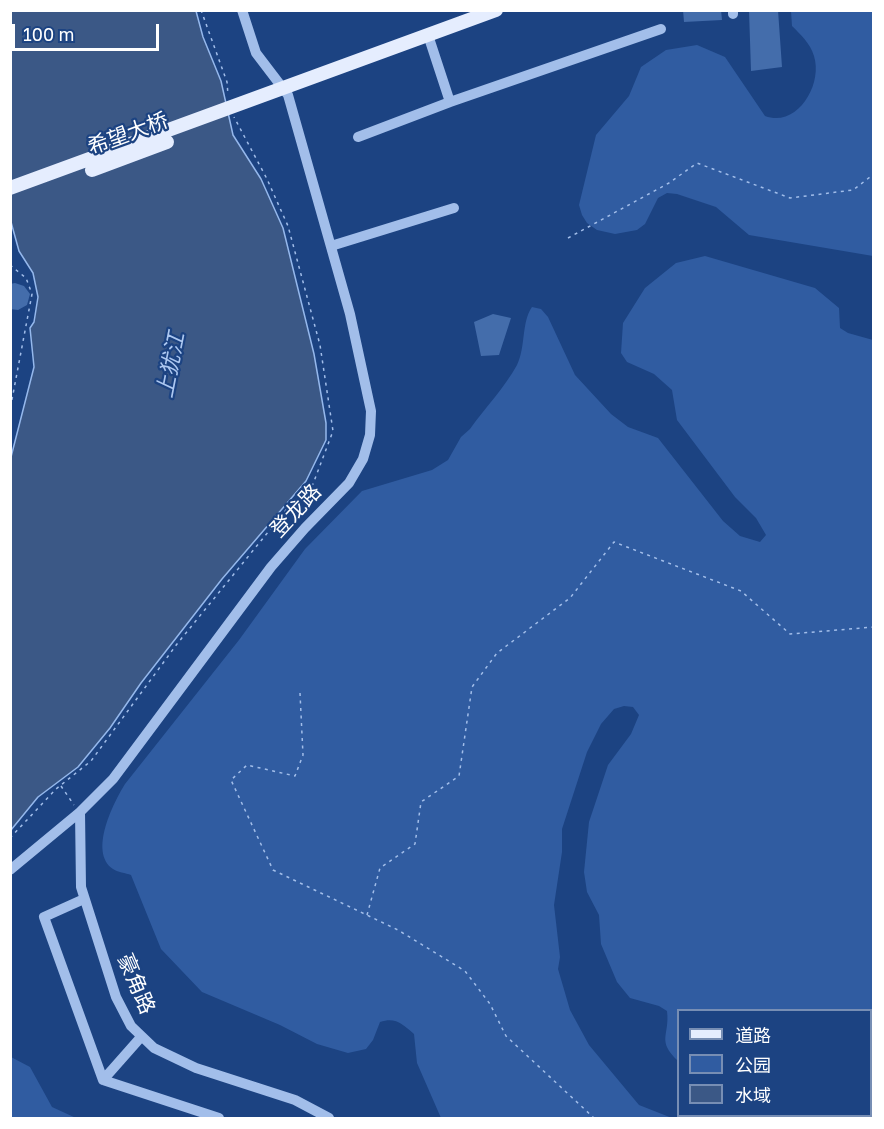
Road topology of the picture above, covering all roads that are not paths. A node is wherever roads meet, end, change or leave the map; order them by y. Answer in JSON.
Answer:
{"nodes":[{"id":1,"x":242,"y":10,"type":"edge"},
{"id":2,"x":496,"y":10,"type":"edge"},
{"id":3,"x":661,"y":29,"type":"dead end"},
{"id":4,"x":429,"y":35,"type":"junction"},
{"id":5,"x":286,"y":91,"type":"junction"},
{"id":6,"x":258,"y":102,"type":"junction"},
{"id":7,"x":450,"y":102,"type":"junction"},
{"id":8,"x":358,"y":137,"type":"dead end"},
{"id":9,"x":10,"y":188,"type":"edge"},
{"id":10,"x":10,"y":198,"type":"edge"},
{"id":11,"x":454,"y":208,"type":"dead end"},
{"id":12,"x":331,"y":246,"type":"junction"},
{"id":13,"x":77,"y":810,"type":"junction"},
{"id":14,"x":10,"y":870,"type":"edge"},
{"id":15,"x":84,"y":899,"type":"junction"},
{"id":16,"x":141,"y":1037,"type":"junction"},
{"id":17,"x":103,"y":1080,"type":"junction"},
{"id":18,"x":219,"y":1119,"type":"edge"},
{"id":19,"x":329,"y":1119,"type":"edge"}],
"edges":[{"from":1,"to":5,"type":"street"},
{"from":2,"to":4,"type":"main road"},
{"from":3,"to":7,"type":"street"},
{"from":4,"to":5,"type":"main road"},
{"from":4,"to":7,"type":"street"},
{"from":5,"to":6,"type":"main road"},
{"from":5,"to":12,"type":"street","name":"登龙路"},
{"from":6,"to":9,"type":"main road","name":"希望大桥"},
{"from":6,"to":10,"type":"main road","name":"希望大桥"},
{"from":7,"to":8,"type":"street"},
{"from":11,"to":12,"type":"street"},
{"from":12,"to":13,"type":"street","name":"登龙路"},
{"from":13,"to":14,"type":"street","name":"登龙路"},
{"from":13,"to":15,"type":"street","name":"豪角路"},
{"from":15,"to":16,"type":"street","name":"豪角路"},
{"from":15,"to":17,"type":"street"},
{"from":16,"to":17,"type":"street"},
{"from":16,"to":19,"type":"street","name":"豪角路"},
{"from":17,"to":18,"type":"street"}]}
